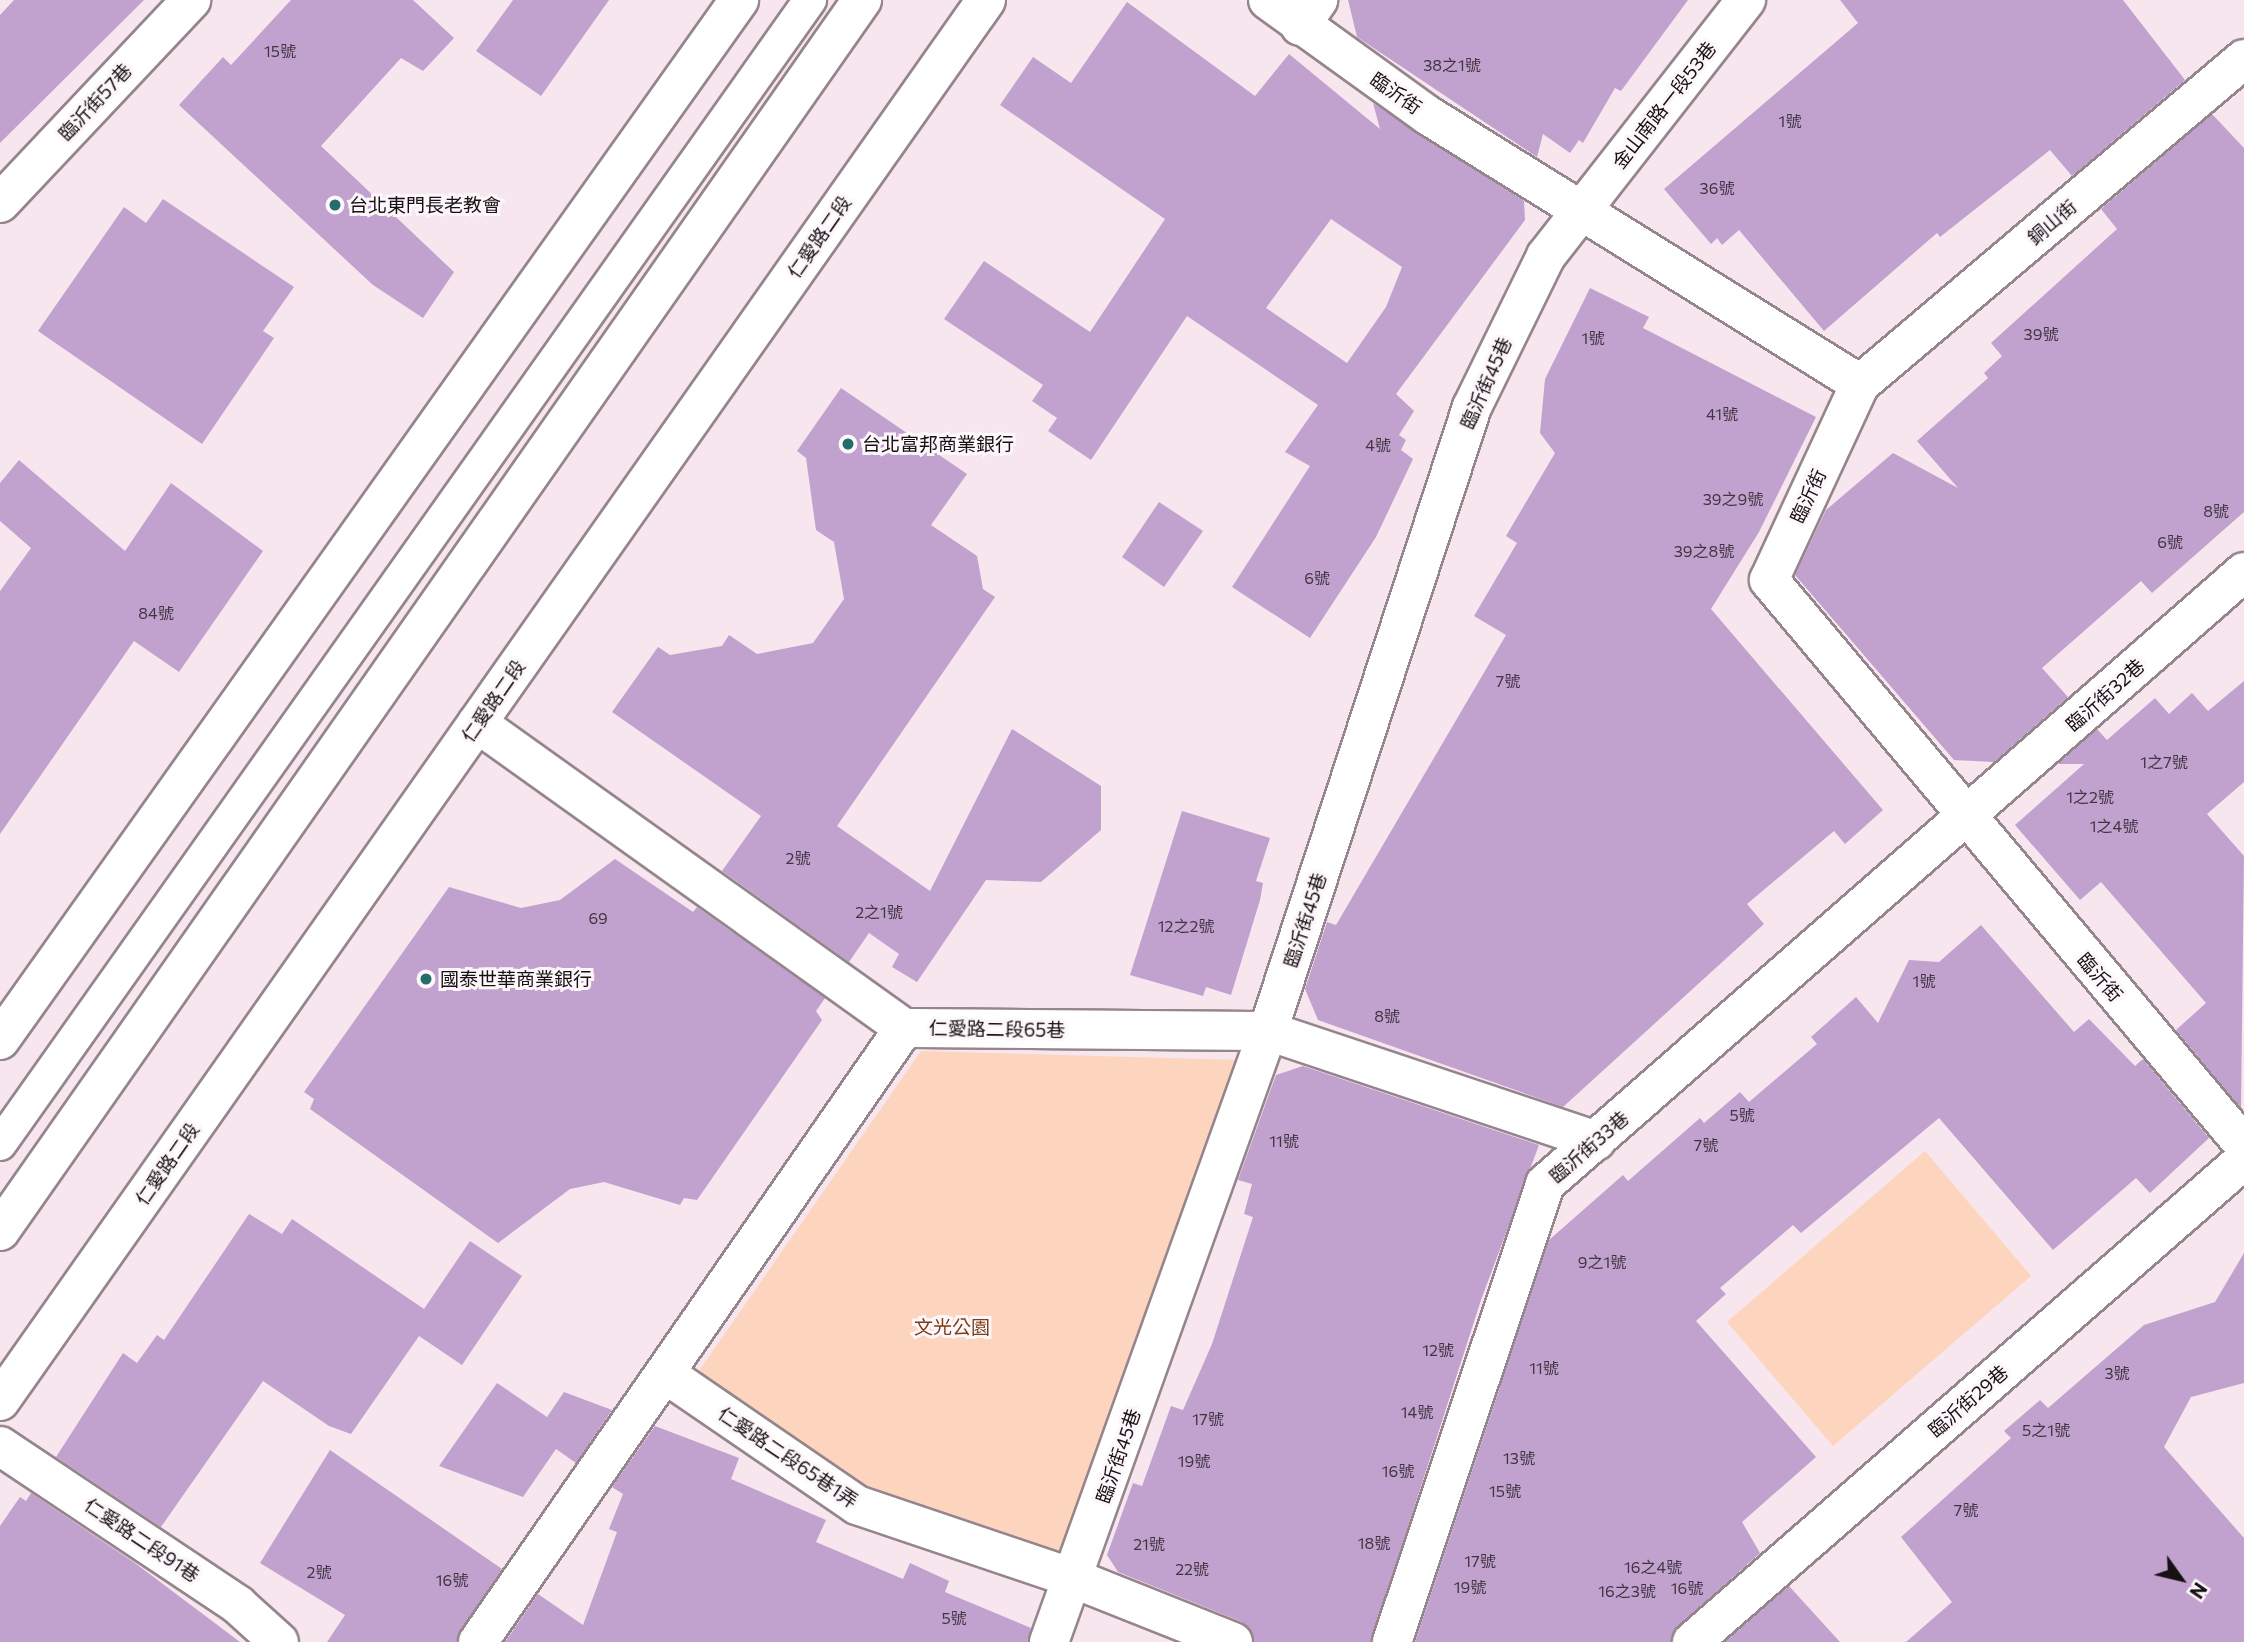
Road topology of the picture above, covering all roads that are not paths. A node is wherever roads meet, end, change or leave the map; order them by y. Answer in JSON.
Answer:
{"nodes":[{"id":1,"x":191,"y":0,"type":"edge"},
{"id":2,"x":739,"y":0,"type":"edge"},
{"id":3,"x":810,"y":0,"type":"edge"},
{"id":4,"x":862,"y":0,"type":"edge"},
{"id":5,"x":986,"y":0,"type":"edge"},
{"id":6,"x":1268,"y":0,"type":"edge"},
{"id":7,"x":1746,"y":0,"type":"edge"},
{"id":8,"x":1309,"y":13,"type":"edge"},
{"id":9,"x":2244,"y":59,"type":"edge"},
{"id":10,"x":0,"y":203,"type":"edge"},
{"id":11,"x":1583,"y":211,"type":"junction"},
{"id":12,"x":1860,"y":384,"type":"junction"},
{"id":13,"x":2244,"y":572,"type":"edge"},
{"id":14,"x":477,"y":723,"type":"junction"},
{"id":15,"x":1965,"y":819,"type":"junction"},
{"id":16,"x":904,"y":1028,"type":"junction"},
{"id":17,"x":1268,"y":1031,"type":"junction"},
{"id":18,"x":2,"y":1033,"type":"edge"},
{"id":19,"x":1596,"y":1141,"type":"junction"},
{"id":20,"x":0,"y":1144,"type":"edge"},
{"id":21,"x":2244,"y":1145,"type":"edge"},
{"id":22,"x":2244,"y":1160,"type":"edge"},
{"id":23,"x":0,"y":1231,"type":"edge"},
{"id":24,"x":667,"y":1375,"type":"junction"},
{"id":25,"x":0,"y":1401,"type":"edge"},
{"id":26,"x":0,"y":1446,"type":"edge"},
{"id":27,"x":1075,"y":1579,"type":"junction"},
{"id":28,"x":279,"y":1642,"type":"edge"},
{"id":29,"x":478,"y":1642,"type":"edge"},
{"id":30,"x":1049,"y":1642,"type":"edge"},
{"id":31,"x":1233,"y":1642,"type":"edge"},
{"id":32,"x":1392,"y":1642,"type":"edge"},
{"id":33,"x":1692,"y":1642,"type":"edge"}],
"edges":[{"from":1,"to":10,"type":"street","name":"臨沂街57巷"},
{"from":2,"to":18,"type":"street"},
{"from":3,"to":20,"type":"lane"},
{"from":4,"to":23,"type":"street"},
{"from":5,"to":14,"type":"street","name":"仁愛路二段"},
{"from":6,"to":8,"type":"street","name":"臨沂街"},
{"from":7,"to":11,"type":"street","name":"金山南路一段53巷"},
{"from":8,"to":11,"type":"street","name":"臨沂街"},
{"from":9,"to":12,"type":"street","name":"銅山街"},
{"from":11,"to":12,"type":"street","name":"臨沂街"},
{"from":11,"to":17,"type":"street","name":"臨沂街45巷"},
{"from":12,"to":15,"type":"street","name":"臨沂街"},
{"from":13,"to":15,"type":"street","name":"臨沂街32巷"},
{"from":14,"to":16,"type":"street","name":"仁愛路二段65巷"},
{"from":14,"to":25,"type":"street","name":"仁愛路二段"},
{"from":15,"to":19,"type":"street","name":"臨沂街33巷"},
{"from":15,"to":21,"type":"street","name":"臨沂街"},
{"from":16,"to":17,"type":"street","name":"仁愛路二段65巷"},
{"from":16,"to":24,"type":"street"},
{"from":17,"to":19,"type":"street","name":"仁愛路二段65巷"},
{"from":17,"to":27,"type":"street","name":"臨沂街45巷"},
{"from":19,"to":32,"type":"street","name":"臨沂街33巷"},
{"from":22,"to":33,"type":"street","name":"臨沂街29巷"},
{"from":24,"to":27,"type":"street","name":"仁愛路二段65巷1弄"},
{"from":24,"to":29,"type":"street"},
{"from":26,"to":28,"type":"street","name":"仁愛路二段91巷"},
{"from":27,"to":30,"type":"street","name":"臨沂街45巷"},
{"from":27,"to":31,"type":"street","name":"仁愛路二段65巷1弄"}]}
